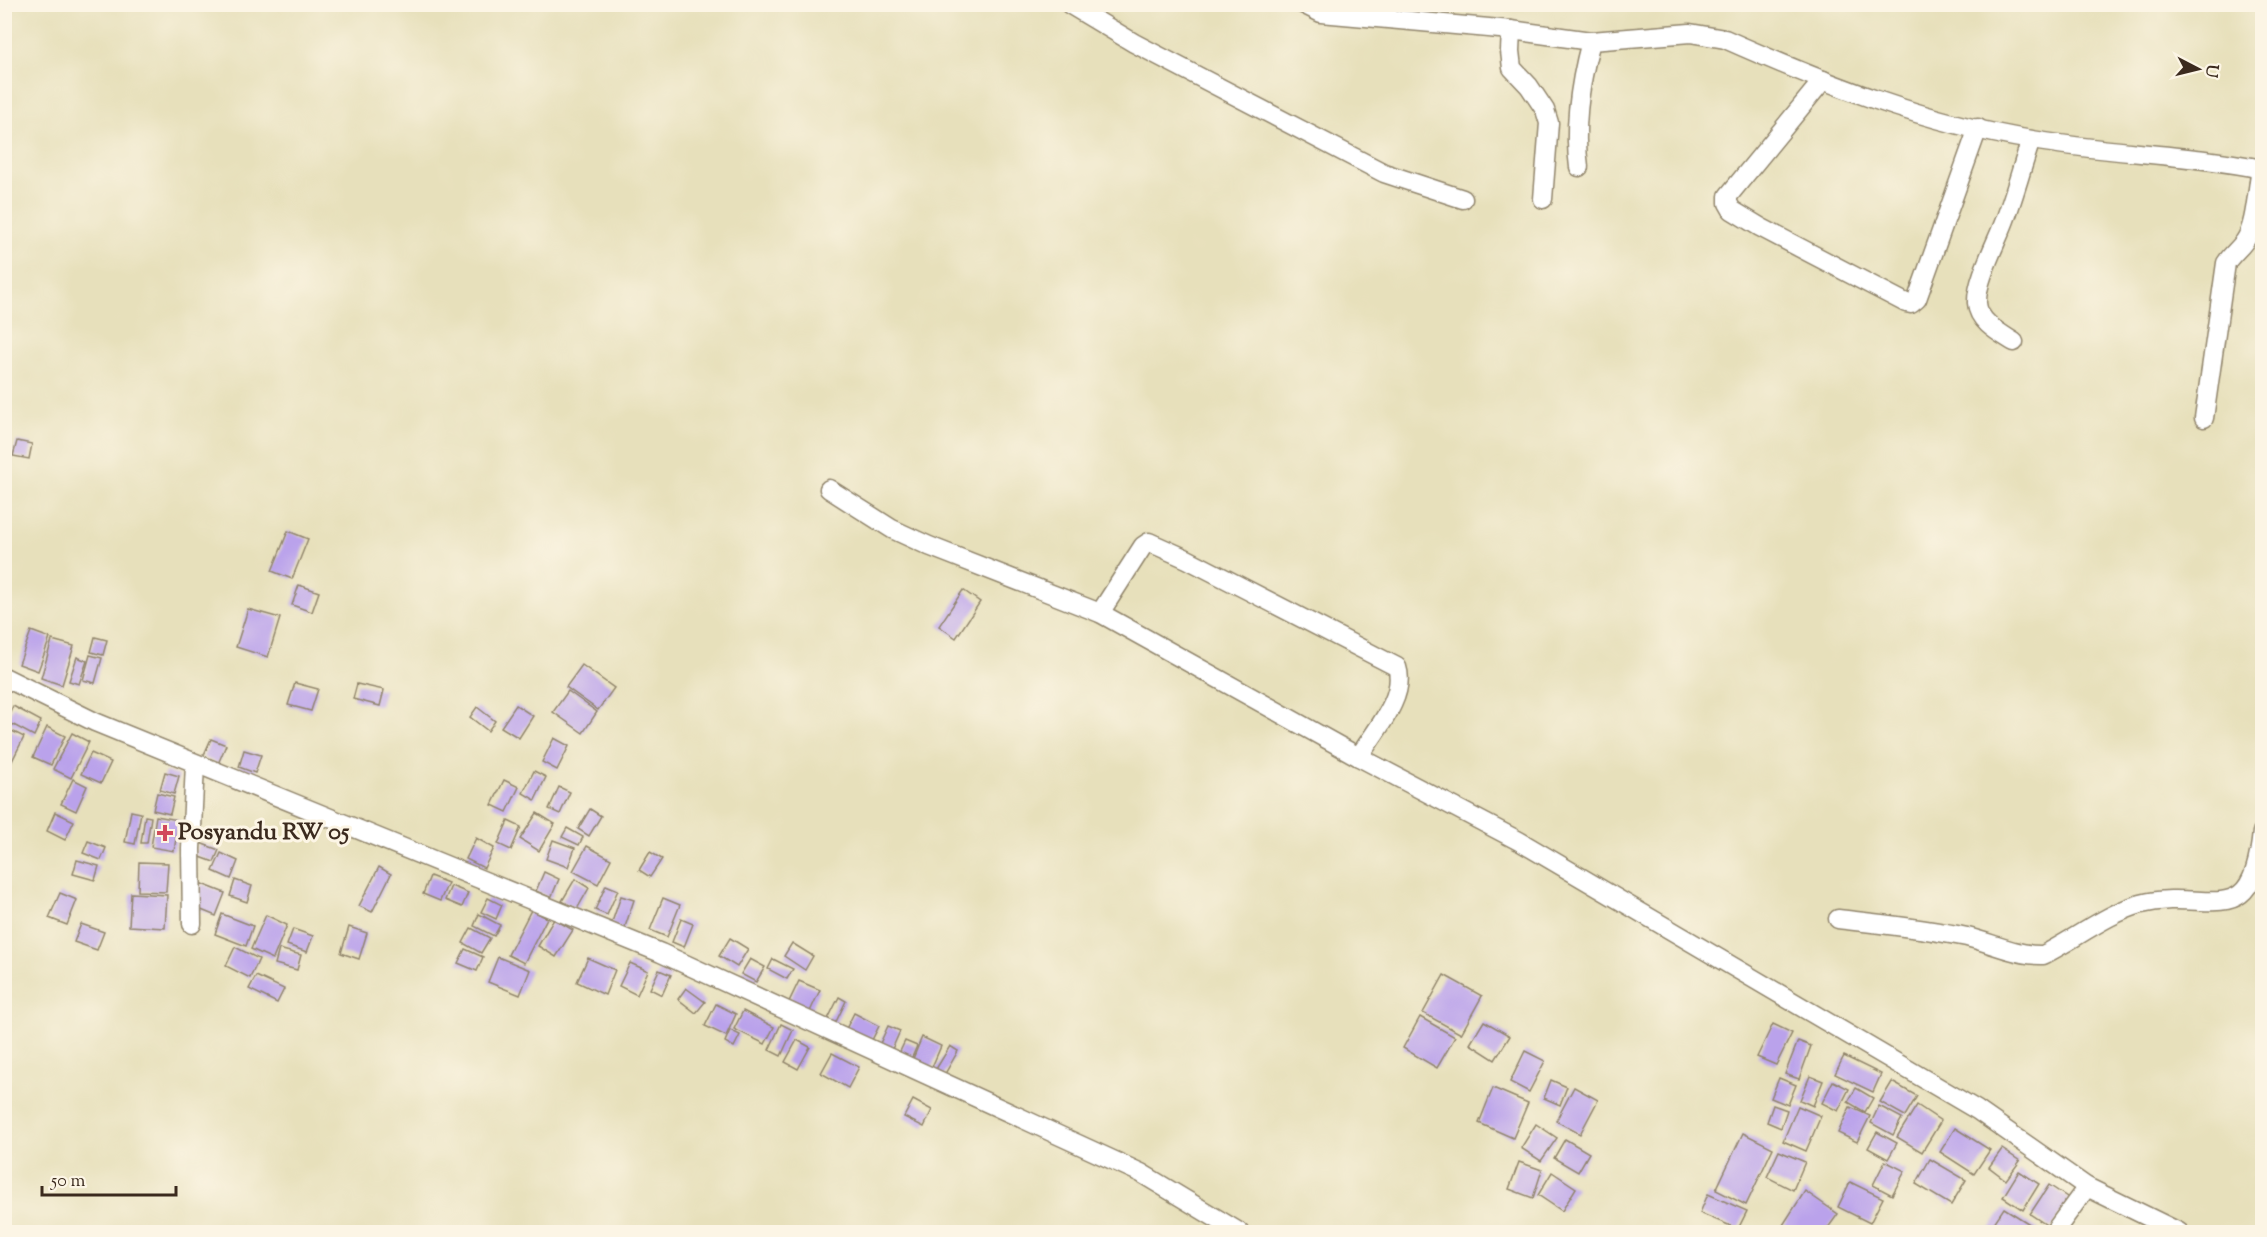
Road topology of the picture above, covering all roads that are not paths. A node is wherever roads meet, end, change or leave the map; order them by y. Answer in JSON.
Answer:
{"nodes":[{"id":1,"x":1069,"y":4,"type":"edge"},
{"id":2,"x":1303,"y":4,"type":"edge"},
{"id":3,"x":1511,"y":30,"type":"junction"},
{"id":4,"x":1591,"y":41,"type":"junction"},
{"id":5,"x":1823,"y":80,"type":"junction"},
{"id":6,"x":1978,"y":128,"type":"junction"},
{"id":7,"x":2031,"y":140,"type":"junction"},
{"id":8,"x":1580,"y":167,"type":"dead end"},
{"id":9,"x":2262,"y":169,"type":"edge"},
{"id":10,"x":1463,"y":199,"type":"dead end"},
{"id":11,"x":1543,"y":199,"type":"dead end"},
{"id":12,"x":2014,"y":342,"type":"dead end"},
{"id":13,"x":2204,"y":418,"type":"dead end"},
{"id":14,"x":829,"y":489,"type":"dead end"},
{"id":15,"x":1100,"y":613,"type":"junction"},
{"id":16,"x":4,"y":677,"type":"edge"},
{"id":17,"x":1359,"y":758,"type":"junction"},
{"id":18,"x":195,"y":764,"type":"junction"},
{"id":19,"x":2262,"y":832,"type":"edge"},
{"id":20,"x":1838,"y":919,"type":"dead end"},
{"id":21,"x":192,"y":924,"type":"dead end"},
{"id":22,"x":2087,"y":1187,"type":"junction"},
{"id":23,"x":1239,"y":1233,"type":"edge"},
{"id":24,"x":2054,"y":1233,"type":"edge"},
{"id":25,"x":2179,"y":1233,"type":"edge"}],
"edges":[{"from":1,"to":10,"type":"street"},
{"from":2,"to":3,"type":"street"},
{"from":3,"to":4,"type":"street"},
{"from":3,"to":11,"type":"street"},
{"from":4,"to":5,"type":"street"},
{"from":4,"to":8,"type":"street"},
{"from":5,"to":6,"type":"street"},
{"from":5,"to":6,"type":"street"},
{"from":6,"to":7,"type":"street"},
{"from":7,"to":9,"type":"street"},
{"from":7,"to":12,"type":"street"},
{"from":9,"to":13,"type":"street"},
{"from":14,"to":15,"type":"street"},
{"from":15,"to":17,"type":"street"},
{"from":15,"to":17,"type":"street"},
{"from":16,"to":18,"type":"street"},
{"from":17,"to":22,"type":"street"},
{"from":18,"to":21,"type":"street"},
{"from":18,"to":23,"type":"street"},
{"from":19,"to":20,"type":"street"},
{"from":22,"to":24,"type":"street"},
{"from":22,"to":25,"type":"street"}]}
